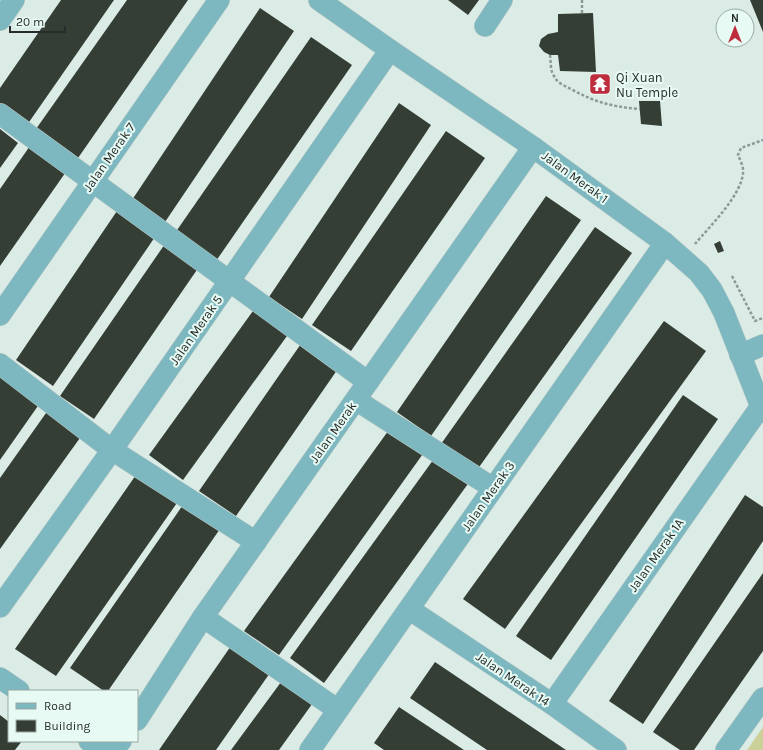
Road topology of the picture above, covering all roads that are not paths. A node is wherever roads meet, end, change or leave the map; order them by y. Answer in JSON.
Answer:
{"nodes":[{"id":1,"x":14,"y":0,"type":"edge"},
{"id":2,"x":219,"y":0,"type":"edge"},
{"id":3,"x":319,"y":0,"type":"edge"},
{"id":4,"x":502,"y":0,"type":"edge"},
{"id":5,"x":0,"y":20,"type":"edge"},
{"id":6,"x":485,"y":26,"type":"dead end"},
{"id":7,"x":390,"y":50,"type":"junction"},
{"id":8,"x":0,"y":114,"type":"edge"},
{"id":9,"x":533,"y":147,"type":"junction"},
{"id":10,"x":93,"y":182,"type":"junction"},
{"id":11,"x":665,"y":243,"type":"junction"},
{"id":12,"x":230,"y":282,"type":"junction"},
{"id":13,"x":0,"y":315,"type":"edge"},
{"id":14,"x":763,"y":345,"type":"edge"},
{"id":15,"x":740,"y":355,"type":"junction"},
{"id":16,"x":0,"y":364,"type":"edge"},
{"id":17,"x":368,"y":382,"type":"junction"},
{"id":18,"x":356,"y":400,"type":"junction"},
{"id":19,"x":762,"y":409,"type":"edge"},
{"id":20,"x":112,"y":450,"type":"junction"},
{"id":21,"x":493,"y":488,"type":"junction"},
{"id":22,"x":256,"y":542,"type":"junction"},
{"id":23,"x":0,"y":607,"type":"edge"},
{"id":24,"x":409,"y":609,"type":"junction"},
{"id":25,"x":203,"y":617,"type":"junction"},
{"id":26,"x":0,"y":678,"type":"edge"},
{"id":27,"x":18,"y":690,"type":"edge"},
{"id":28,"x":763,"y":698,"type":"edge"},
{"id":29,"x":552,"y":704,"type":"junction"},
{"id":30,"x":338,"y":710,"type":"junction"},
{"id":31,"x":138,"y":718,"type":"edge"},
{"id":32,"x":90,"y":742,"type":"edge"},
{"id":33,"x":120,"y":742,"type":"edge"},
{"id":34,"x":316,"y":748,"type":"edge"},
{"id":35,"x":101,"y":750,"type":"edge"},
{"id":36,"x":112,"y":750,"type":"edge"},
{"id":37,"x":616,"y":750,"type":"edge"},
{"id":38,"x":726,"y":750,"type":"edge"}],
"edges":[{"from":1,"to":5,"type":"street"},
{"from":2,"to":10,"type":"street","name":"Jalan Merak 7"},
{"from":3,"to":7,"type":"street","name":"Jalan Merak 1"},
{"from":4,"to":6,"type":"street"},
{"from":7,"to":9,"type":"street","name":"Jalan Merak 1"},
{"from":7,"to":12,"type":"street","name":"Jalan Merak 5"},
{"from":8,"to":10,"type":"street"},
{"from":9,"to":11,"type":"street","name":"Jalan Merak 1"},
{"from":9,"to":17,"type":"street","name":"Jalan Merak"},
{"from":10,"to":12,"type":"street"},
{"from":10,"to":13,"type":"street","name":"Jalan Merak 7"},
{"from":11,"to":15,"type":"street","name":"Jalan Merak 1"},
{"from":11,"to":21,"type":"street","name":"Jalan Merak 3"},
{"from":12,"to":17,"type":"street"},
{"from":12,"to":20,"type":"street","name":"Jalan Merak 5"},
{"from":14,"to":15,"type":"street"},
{"from":15,"to":19,"type":"street","name":"Jalan Merak 1"},
{"from":16,"to":20,"type":"street"},
{"from":17,"to":18,"type":"street","name":"Jalan Merak"},
{"from":18,"to":21,"type":"street"},
{"from":18,"to":22,"type":"street","name":"Jalan Merak"},
{"from":19,"to":29,"type":"street","name":"Jalan Merak 1A"},
{"from":20,"to":22,"type":"street"},
{"from":20,"to":23,"type":"street","name":"Jalan Merak 5"},
{"from":21,"to":24,"type":"street","name":"Jalan Merak 3"},
{"from":22,"to":25,"type":"street","name":"Jalan Merak"},
{"from":24,"to":29,"type":"street","name":"Jalan Merak 14"},
{"from":24,"to":30,"type":"street","name":"Jalan Merak 3"},
{"from":25,"to":30,"type":"street"},
{"from":25,"to":31,"type":"street","name":"Jalan Merak"},
{"from":26,"to":27,"type":"street"},
{"from":28,"to":38,"type":"street"},
{"from":29,"to":37,"type":"street","name":"Jalan Merak 14"},
{"from":30,"to":34,"type":"street","name":"Jalan Merak 3"},
{"from":32,"to":35,"type":"street"},
{"from":33,"to":36,"type":"street"}]}
